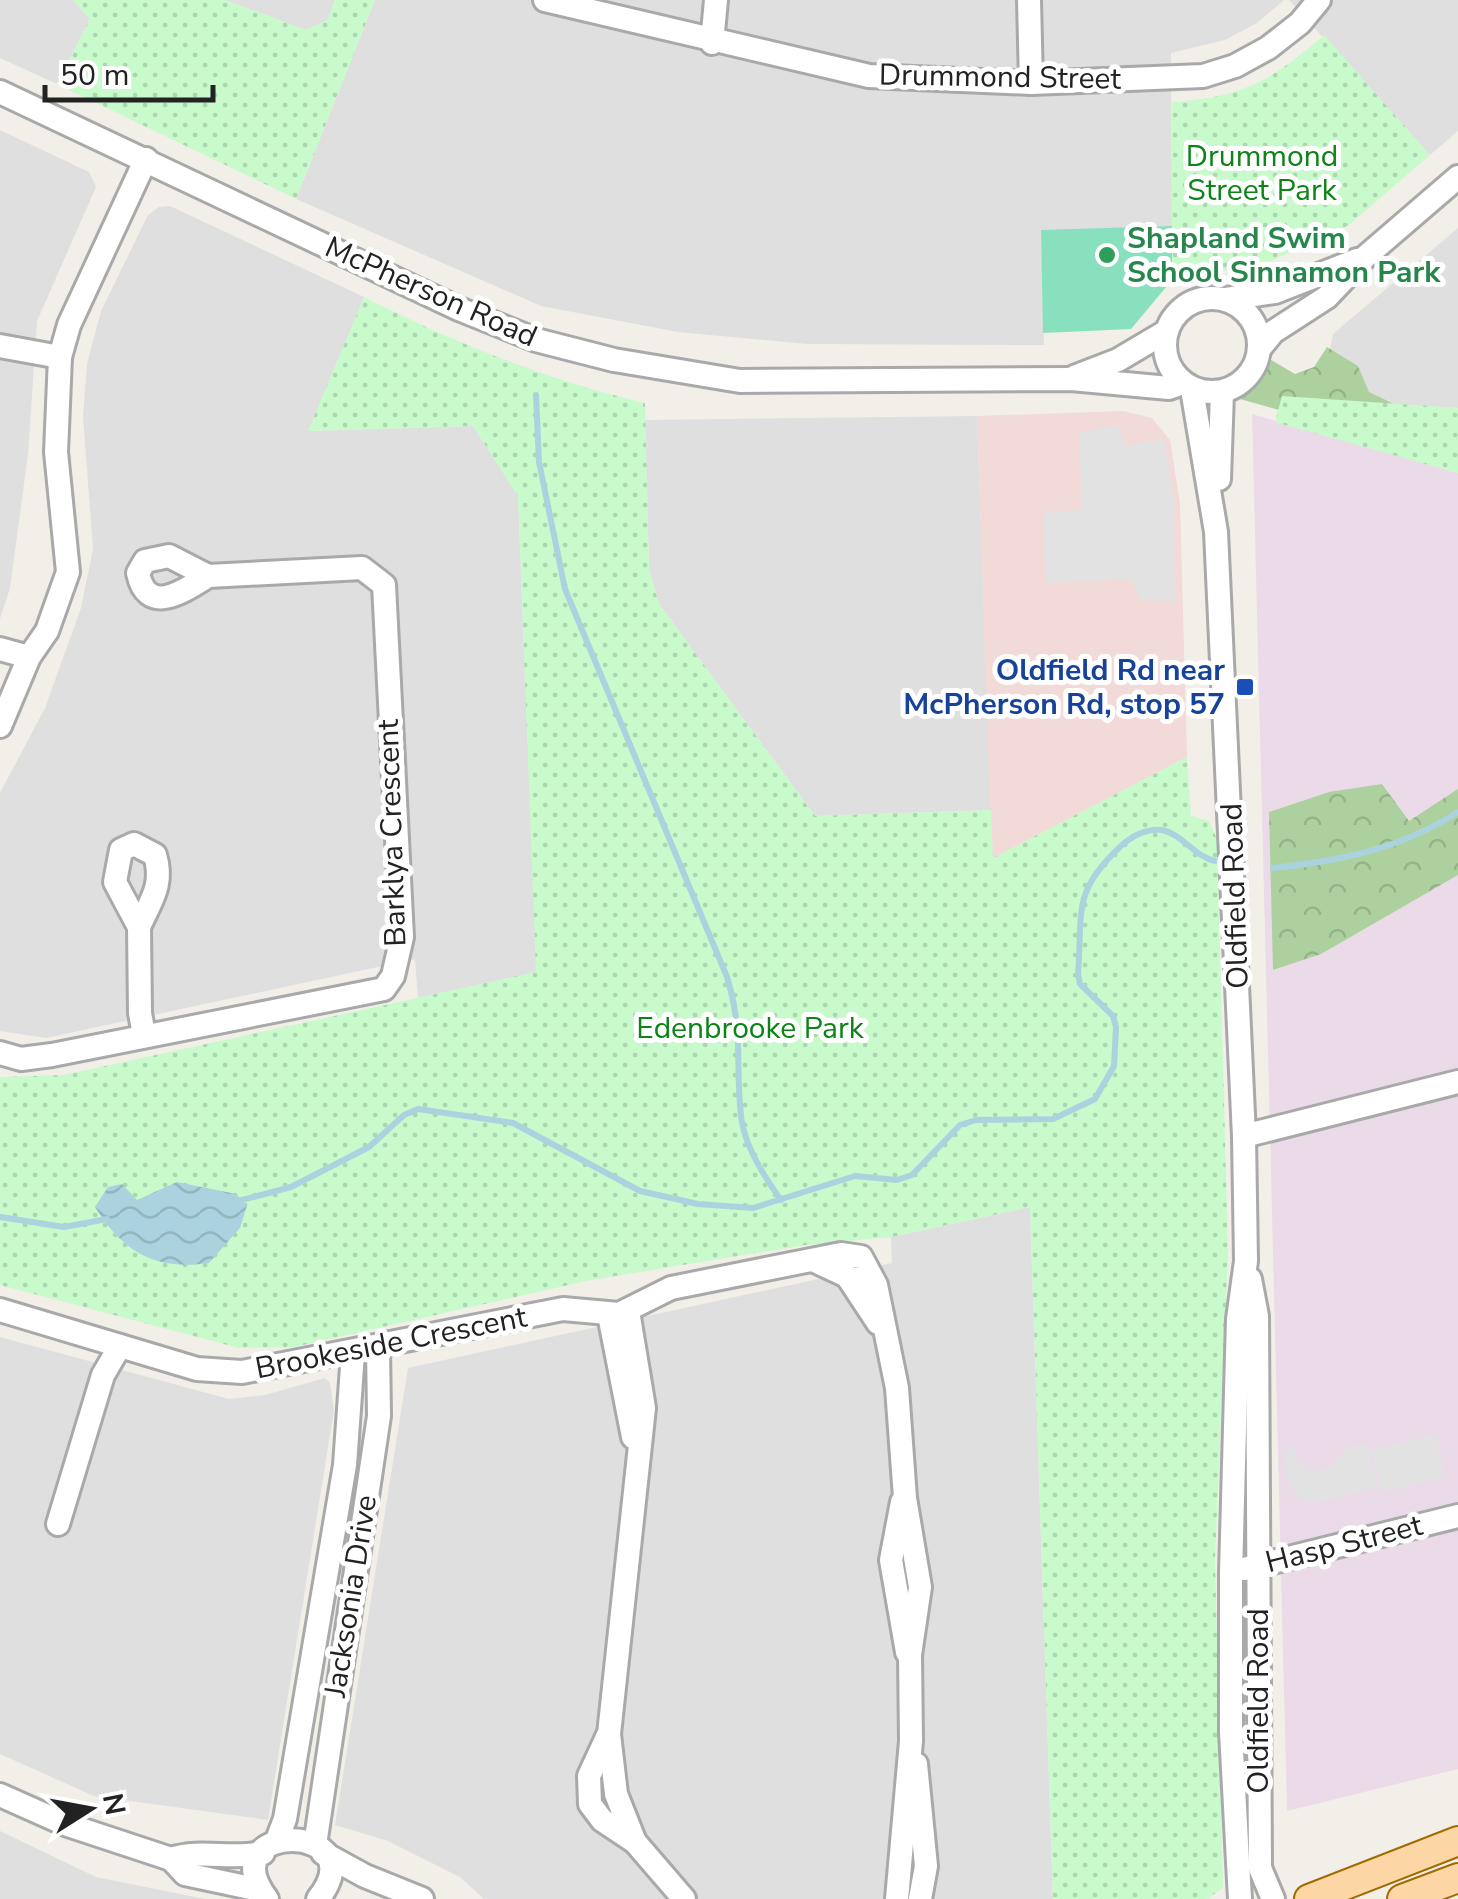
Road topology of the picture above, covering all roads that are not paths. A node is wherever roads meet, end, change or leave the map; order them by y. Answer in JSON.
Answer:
{"nodes":[{"id":1,"x":544,"y":0,"type":"edge"},
{"id":2,"x":716,"y":0,"type":"edge"},
{"id":3,"x":1029,"y":0,"type":"edge"},
{"id":4,"x":1319,"y":0,"type":"edge"},
{"id":5,"x":712,"y":43,"type":"junction"},
{"id":6,"x":1031,"y":82,"type":"junction"},
{"id":7,"x":0,"y":92,"type":"edge"},
{"id":8,"x":146,"y":160,"type":"junction"},
{"id":9,"x":1458,"y":177,"type":"edge"},
{"id":10,"x":1365,"y":257,"type":"junction"},
{"id":11,"x":1224,"y":299,"type":"junction"},
{"id":12,"x":1168,"y":331,"type":"junction"},
{"id":13,"x":0,"y":346,"type":"edge"},
{"id":14,"x":1260,"y":348,"type":"junction"},
{"id":15,"x":60,"y":358,"type":"junction"},
{"id":16,"x":1071,"y":378,"type":"junction"},
{"id":17,"x":1188,"y":386,"type":"junction"},
{"id":18,"x":1222,"y":392,"type":"junction"},
{"id":19,"x":1216,"y":532,"type":"junction"},
{"id":20,"x":208,"y":576,"type":"dead end"},
{"id":21,"x":0,"y":649,"type":"edge"},
{"id":22,"x":30,"y":657,"type":"junction"},
{"id":23,"x":0,"y":726,"type":"edge"},
{"id":24,"x":139,"y":927,"type":"dead end"},
{"id":25,"x":144,"y":1035,"type":"junction"},
{"id":26,"x":0,"y":1052,"type":"edge"},
{"id":27,"x":1458,"y":1082,"type":"edge"},
{"id":28,"x":1244,"y":1136,"type":"junction"},
{"id":29,"x":1246,"y":1261,"type":"junction"},
{"id":30,"x":0,"y":1310,"type":"edge"},
{"id":31,"x":618,"y":1313,"type":"junction"},
{"id":32,"x":120,"y":1346,"type":"junction"},
{"id":33,"x":378,"y":1347,"type":"junction"},
{"id":34,"x":353,"y":1353,"type":"junction"},
{"id":35,"x":1458,"y":1516,"type":"edge"},
{"id":36,"x":58,"y":1524,"type":"dead end"},
{"id":37,"x":1259,"y":1566,"type":"junction"},
{"id":38,"x":1231,"y":1573,"type":"junction"},
{"id":39,"x":911,"y":1741,"type":"junction"},
{"id":40,"x":0,"y":1795,"type":"edge"},
{"id":41,"x":1458,"y":1840,"type":"edge"},
{"id":42,"x":270,"y":1846,"type":"junction"},
{"id":43,"x":319,"y":1849,"type":"junction"},
{"id":44,"x":171,"y":1859,"type":"junction"},
{"id":45,"x":1458,"y":1878,"type":"edge"},
{"id":46,"x":264,"y":1894,"type":"edge"},
{"id":47,"x":318,"y":1899,"type":"edge"},
{"id":48,"x":422,"y":1899,"type":"edge"},
{"id":49,"x":684,"y":1899,"type":"edge"},
{"id":50,"x":897,"y":1899,"type":"edge"},
{"id":51,"x":920,"y":1899,"type":"edge"},
{"id":52,"x":1240,"y":1899,"type":"edge"},
{"id":53,"x":1273,"y":1899,"type":"edge"},
{"id":54,"x":1309,"y":1899,"type":"edge"},
{"id":55,"x":1402,"y":1899,"type":"edge"}],
"edges":[{"from":1,"to":5,"type":"street","name":"Drummond Street"},
{"from":2,"to":5,"type":"street"},
{"from":3,"to":6,"type":"street"},
{"from":4,"to":6,"type":"street","name":"Drummond Street"},
{"from":5,"to":6,"type":"street","name":"Drummond Street"},
{"from":7,"to":8,"type":"street","name":"McPherson Road"},
{"from":8,"to":15,"type":"street"},
{"from":8,"to":16,"type":"street","name":"McPherson Road"},
{"from":9,"to":10,"type":"street"},
{"from":10,"to":11,"type":"street"},
{"from":10,"to":14,"type":"street"},
{"from":11,"to":12,"type":"street"},
{"from":11,"to":14,"type":"street"},
{"from":12,"to":16,"type":"street"},
{"from":12,"to":17,"type":"street"},
{"from":13,"to":15,"type":"street"},
{"from":14,"to":18,"type":"street"},
{"from":15,"to":22,"type":"street"},
{"from":16,"to":17,"type":"street"},
{"from":17,"to":18,"type":"street"},
{"from":17,"to":19,"type":"street","name":"Oldfield Road"},
{"from":18,"to":19,"type":"street","name":"Oldfield Road"},
{"from":19,"to":28,"type":"street","name":"Oldfield Road"},
{"from":20,"to":25,"type":"street","name":"Barklya Crescent"},
{"from":21,"to":22,"type":"street"},
{"from":22,"to":23,"type":"street"},
{"from":24,"to":25,"type":"street"},
{"from":25,"to":26,"type":"street","name":"Barklya Crescent"},
{"from":27,"to":28,"type":"street"},
{"from":28,"to":29,"type":"street","name":"Oldfield Road"},
{"from":29,"to":37,"type":"street","name":"Oldfield Road"},
{"from":29,"to":38,"type":"street","name":"Oldfield Road"},
{"from":30,"to":32,"type":"street","name":"Brookeside Crescent"},
{"from":31,"to":33,"type":"street","name":"Brookeside Crescent"},
{"from":31,"to":39,"type":"street"},
{"from":31,"to":49,"type":"street"},
{"from":32,"to":34,"type":"street","name":"Brookeside Crescent"},
{"from":32,"to":36,"type":"street"},
{"from":33,"to":34,"type":"street","name":"Brookeside Crescent"},
{"from":33,"to":43,"type":"street","name":"Jacksonia Drive"},
{"from":34,"to":42,"type":"street","name":"Jacksonia Drive"},
{"from":35,"to":37,"type":"street","name":"Hasp Street"},
{"from":37,"to":38,"type":"street","name":"Hasp Street"},
{"from":37,"to":53,"type":"street","name":"Oldfield Road"},
{"from":38,"to":52,"type":"street","name":"Oldfield Road"},
{"from":39,"to":50,"type":"street"},
{"from":39,"to":51,"type":"street"},
{"from":40,"to":44,"type":"street"},
{"from":41,"to":54,"type":"main road"},
{"from":42,"to":43,"type":"street"},
{"from":42,"to":44,"type":"street"},
{"from":42,"to":46,"type":"street","name":"Jacksonia Drive"},
{"from":43,"to":47,"type":"street","name":"Jacksonia Drive"},
{"from":43,"to":48,"type":"street"},
{"from":44,"to":46,"type":"street"},
{"from":45,"to":55,"type":"main road"}]}
